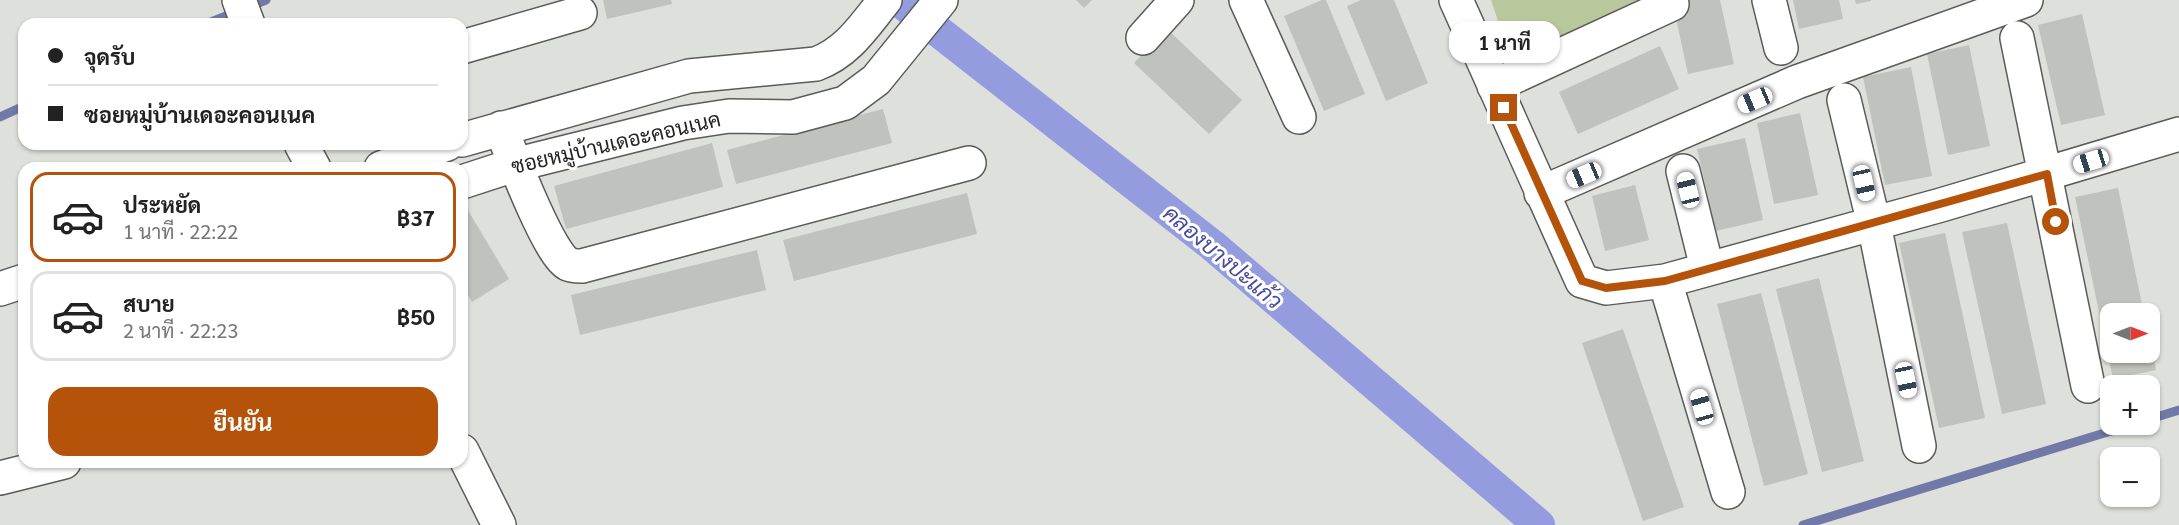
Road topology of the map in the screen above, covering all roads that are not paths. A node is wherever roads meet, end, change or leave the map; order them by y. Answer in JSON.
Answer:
{"nodes":[{"id":1,"x":239,"y":0,"type":"edge"},
{"id":2,"x":885,"y":0,"type":"edge"},
{"id":3,"x":941,"y":0,"type":"edge"},
{"id":4,"x":1177,"y":0,"type":"edge"},
{"id":5,"x":1246,"y":0,"type":"edge"},
{"id":6,"x":1456,"y":0,"type":"edge"},
{"id":7,"x":1769,"y":0,"type":"edge"},
{"id":8,"x":2026,"y":0,"type":"edge"},
{"id":9,"x":1672,"y":4,"type":"dead end"},
{"id":10,"x":580,"y":13,"type":"dead end"},
{"id":11,"x":246,"y":18,"type":"edge"},
{"id":12,"x":1143,"y":38,"type":"dead end"},
{"id":13,"x":2017,"y":38,"type":"dead end"},
{"id":14,"x":468,"y":45,"type":"edge"},
{"id":15,"x":1781,"y":48,"type":"dead end"},
{"id":16,"x":1494,"y":86,"type":"junction"},
{"id":17,"x":1844,"y":100,"type":"dead end"},
{"id":18,"x":1299,"y":117,"type":"dead end"},
{"id":19,"x":501,"y":128,"type":"junction"},
{"id":20,"x":2179,"y":134,"type":"edge"},
{"id":21,"x":468,"y":138,"type":"edge"},
{"id":22,"x":430,"y":150,"type":"edge"},
{"id":23,"x":398,"y":162,"type":"edge"},
{"id":24,"x":969,"y":163,"type":"dead end"},
{"id":25,"x":514,"y":165,"type":"junction"},
{"id":26,"x":1683,"y":171,"type":"dead end"},
{"id":27,"x":2047,"y":174,"type":"junction"},
{"id":28,"x":468,"y":180,"type":"edge"},
{"id":29,"x":1541,"y":193,"type":"junction"},
{"id":30,"x":1874,"y":224,"type":"junction"},
{"id":31,"x":1707,"y":268,"type":"junction"},
{"id":32,"x":1665,"y":281,"type":"junction"},
{"id":33,"x":18,"y":283,"type":"edge"},
{"id":34,"x":0,"y":289,"type":"edge"},
{"id":35,"x":2088,"y":386,"type":"dead end"},
{"id":36,"x":1919,"y":446,"type":"dead end"},
{"id":37,"x":468,"y":463,"type":"edge"},
{"id":38,"x":40,"y":468,"type":"edge"},
{"id":39,"x":0,"y":478,"type":"edge"},
{"id":40,"x":1728,"y":492,"type":"dead end"},
{"id":41,"x":499,"y":525,"type":"edge"}],
"edges":[{"from":1,"to":11,"type":"street"},
{"from":2,"to":19,"type":"street","name":"ซอยหมู่บ้านเดอะคอนเนค"},
{"from":3,"to":25,"type":"street","name":"ซอยหมู่บ้านเดอะคอนเนค"},
{"from":4,"to":12,"type":"street"},
{"from":5,"to":18,"type":"street"},
{"from":6,"to":16,"type":"street"},
{"from":7,"to":15,"type":"street"},
{"from":8,"to":29,"type":"street"},
{"from":9,"to":16,"type":"street"},
{"from":10,"to":14,"type":"street"},
{"from":13,"to":27,"type":"street"},
{"from":16,"to":29,"type":"street"},
{"from":17,"to":30,"type":"street"},
{"from":19,"to":21,"type":"street","name":"ซอยหมู่บ้านเดอะคอนเนค"},
{"from":19,"to":25,"type":"street"},
{"from":20,"to":27,"type":"street"},
{"from":22,"to":23,"type":"street"},
{"from":24,"to":25,"type":"street"},
{"from":25,"to":28,"type":"street","name":"ซอยหมู่บ้านเดอะคอนเนค"},
{"from":26,"to":31,"type":"street"},
{"from":27,"to":30,"type":"street"},
{"from":27,"to":35,"type":"street"},
{"from":29,"to":32,"type":"street"},
{"from":30,"to":31,"type":"street"},
{"from":30,"to":36,"type":"street"},
{"from":31,"to":32,"type":"street"},
{"from":32,"to":40,"type":"street"},
{"from":33,"to":34,"type":"street"},
{"from":37,"to":41,"type":"street"},
{"from":38,"to":39,"type":"street"}]}
